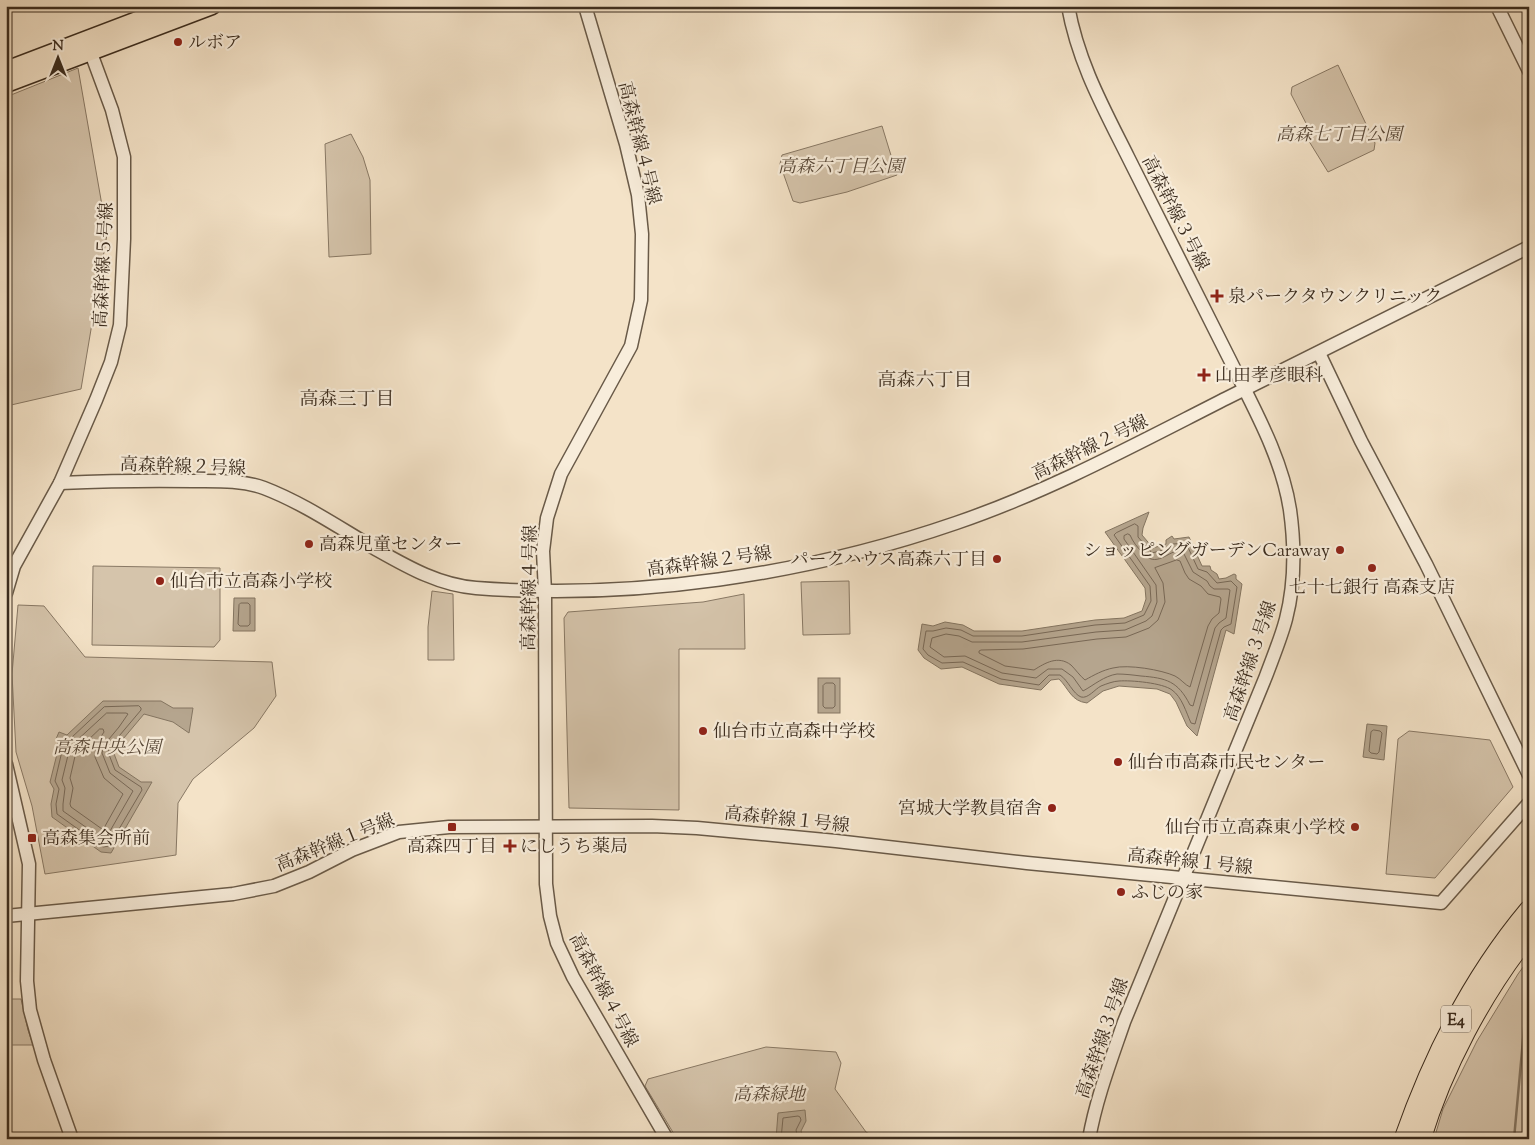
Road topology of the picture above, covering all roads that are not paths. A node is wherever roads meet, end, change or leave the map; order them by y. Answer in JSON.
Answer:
{"nodes":[{"id":1,"x":174,"y":6,"type":"edge"},
{"id":2,"x":212,"y":6,"type":"edge"},
{"id":3,"x":584,"y":6,"type":"edge"},
{"id":4,"x":1068,"y":6,"type":"edge"},
{"id":5,"x":1496,"y":6,"type":"edge"},
{"id":6,"x":88,"y":47,"type":"junction"},
{"id":7,"x":6,"y":70,"type":"edge"},
{"id":8,"x":1529,"y":71,"type":"edge"},
{"id":9,"x":6,"y":84,"type":"edge"},
{"id":10,"x":1529,"y":247,"type":"edge"},
{"id":11,"x":1319,"y":353,"type":"junction"},
{"id":12,"x":1244,"y":390,"type":"junction"},
{"id":13,"x":60,"y":483,"type":"junction"},
{"id":14,"x":545,"y":592,"type":"junction"},
{"id":15,"x":6,"y":593,"type":"edge"},
{"id":16,"x":6,"y":764,"type":"edge"},
{"id":17,"x":1529,"y":775,"type":"edge"},
{"id":18,"x":1529,"y":803,"type":"edge"},
{"id":19,"x":545,"y":827,"type":"junction"},
{"id":20,"x":1183,"y":878,"type":"junction"},
{"id":21,"x":1529,"y":910,"type":"edge"},
{"id":22,"x":27,"y":914,"type":"junction"},
{"id":23,"x":6,"y":916,"type":"edge"},
{"id":24,"x":1529,"y":934,"type":"edge"},
{"id":25,"x":72,"y":1139,"type":"edge"},
{"id":26,"x":667,"y":1139,"type":"edge"},
{"id":27,"x":1089,"y":1139,"type":"edge"},
{"id":28,"x":1404,"y":1139,"type":"edge"},
{"id":29,"x":1420,"y":1139,"type":"edge"}],
"edges":[{"from":1,"to":6,"type":"main road"},
{"from":2,"to":6,"type":"main road"},
{"from":3,"to":14,"type":"street","name":"高森幹線４号線"},
{"from":4,"to":12,"type":"street","name":"高森幹線３号線"},
{"from":5,"to":8,"type":"street"},
{"from":6,"to":7,"type":"main road"},
{"from":6,"to":9,"type":"main road"},
{"from":6,"to":13,"type":"street","name":"高森幹線５号線"},
{"from":10,"to":11,"type":"street","name":"高森幹線２号線"},
{"from":11,"to":12,"type":"street","name":"高森幹線２号線"},
{"from":11,"to":17,"type":"street"},
{"from":12,"to":14,"type":"street","name":"高森幹線２号線"},
{"from":12,"to":20,"type":"street","name":"高森幹線３号線"},
{"from":13,"to":14,"type":"street","name":"高森幹線２号線"},
{"from":13,"to":15,"type":"street","name":"高森幹線５号線"},
{"from":14,"to":19,"type":"street","name":"高森幹線４号線"},
{"from":16,"to":22,"type":"street"},
{"from":18,"to":20,"type":"street","name":"高森幹線１号線"},
{"from":19,"to":20,"type":"street","name":"高森幹線１号線"},
{"from":19,"to":22,"type":"street","name":"高森幹線１号線"},
{"from":19,"to":26,"type":"street","name":"高森幹線４号線"},
{"from":20,"to":27,"type":"street","name":"高森幹線３号線"},
{"from":21,"to":28,"type":"highway","number":"E4"},
{"from":22,"to":23,"type":"street","name":"高森幹線１号線"},
{"from":22,"to":25,"type":"street"},
{"from":24,"to":29,"type":"highway","number":"E4"}]}
